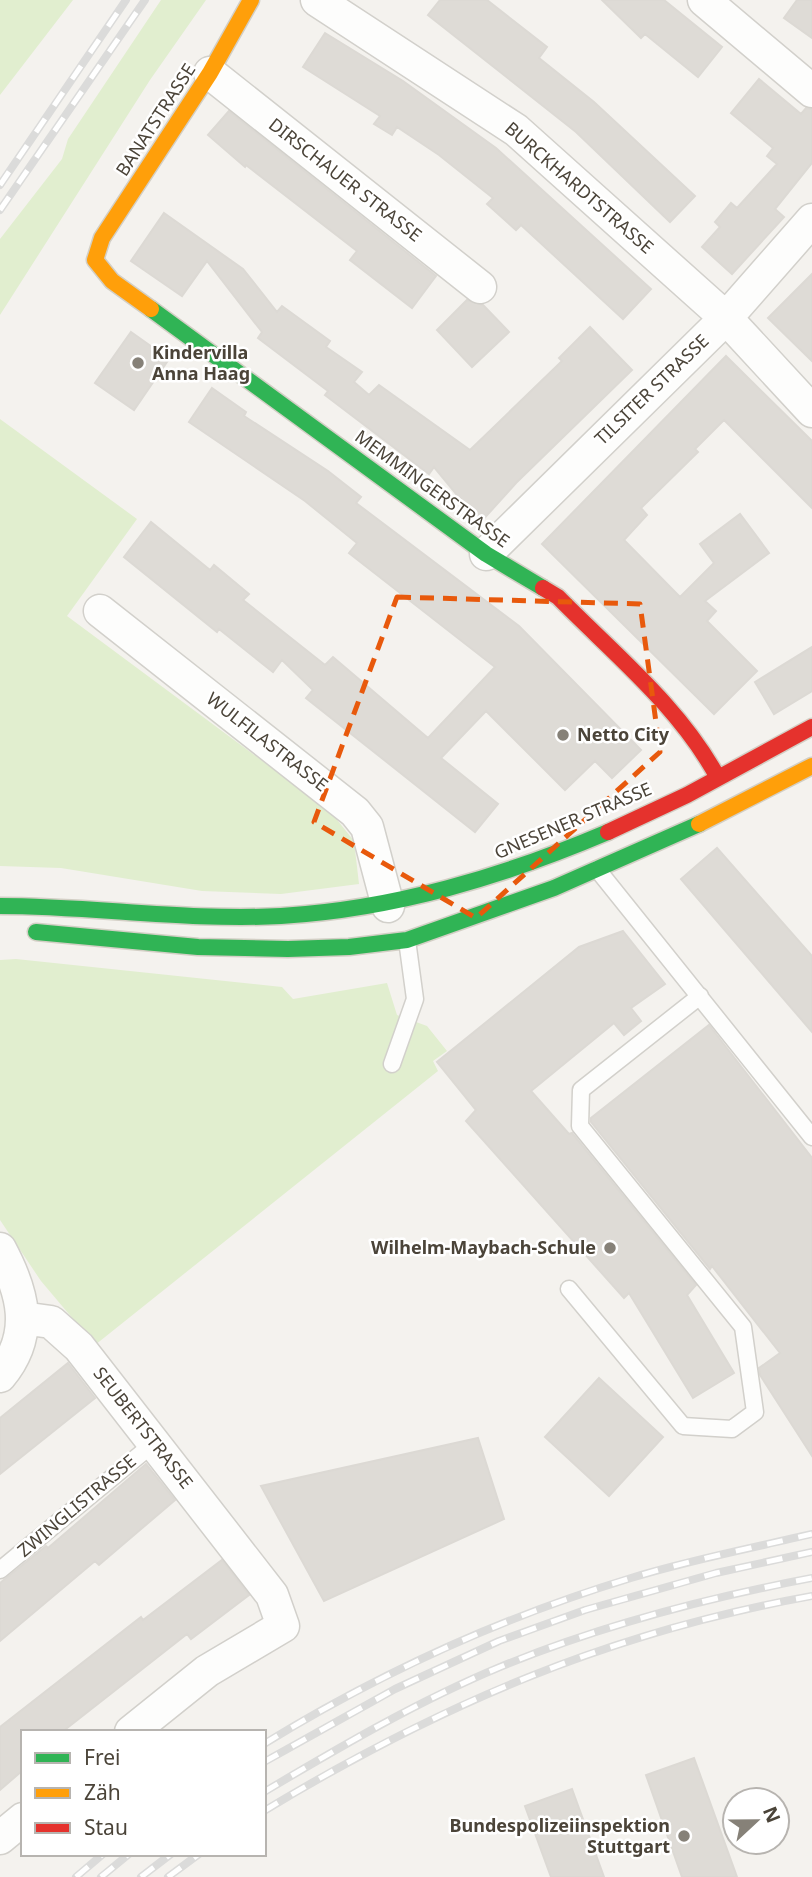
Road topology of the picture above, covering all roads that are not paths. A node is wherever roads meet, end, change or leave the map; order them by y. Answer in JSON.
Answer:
{"nodes":[{"id":1,"x":251,"y":0,"type":"edge"},
{"id":2,"x":317,"y":0,"type":"edge"},
{"id":3,"x":704,"y":0,"type":"edge"},
{"id":4,"x":210,"y":73,"type":"junction"},
{"id":5,"x":812,"y":91,"type":"edge"},
{"id":6,"x":812,"y":220,"type":"edge"},
{"id":7,"x":95,"y":260,"type":"joint"},
{"id":8,"x":480,"y":287,"type":"dead end"},
{"id":9,"x":726,"y":318,"type":"junction"},
{"id":10,"x":812,"y":411,"type":"edge"},
{"id":11,"x":486,"y":554,"type":"junction"},
{"id":12,"x":100,"y":611,"type":"dead end"},
{"id":13,"x":812,"y":727,"type":"edge"},
{"id":14,"x":812,"y":766,"type":"edge"},
{"id":15,"x":718,"y":778,"type":"junction"},
{"id":16,"x":597,"y":869,"type":"junction"},
{"id":17,"x":5,"y":904,"type":"edge"},
{"id":18,"x":388,"y":906,"type":"junction"},
{"id":19,"x":19,"y":931,"type":"dead end"},
{"id":20,"x":407,"y":940,"type":"junction"},
{"id":21,"x":700,"y":996,"type":"junction"},
{"id":22,"x":392,"y":1064,"type":"dead end"},
{"id":23,"x":812,"y":1137,"type":"edge"},
{"id":24,"x":0,"y":1249,"type":"edge"},
{"id":25,"x":569,"y":1289,"type":"dead end"},
{"id":26,"x":22,"y":1318,"type":"junction"},
{"id":27,"x":0,"y":1376,"type":"edge"},
{"id":28,"x":154,"y":1443,"type":"junction"},
{"id":29,"x":0,"y":1570,"type":"edge"},
{"id":30,"x":133,"y":1730,"type":"edge"},
{"id":31,"x":21,"y":1821,"type":"edge"},
{"id":32,"x":0,"y":1838,"type":"edge"}],
"edges":[{"from":1,"to":4,"type":"main road","name":"BANATSTRASSE"},
{"from":2,"to":9,"type":"street","name":"BURCKHARDTSTRASSE"},
{"from":3,"to":5,"type":"street"},
{"from":4,"to":7,"type":"main road","name":"BANATSTRASSE"},
{"from":4,"to":8,"type":"street","name":"DIRSCHAUER STRASSE"},
{"from":6,"to":9,"type":"street","name":"TILSITER STRASSE"},
{"from":7,"to":11,"type":"main road","name":"MEMMINGERSTRASSE"},
{"from":9,"to":10,"type":"street","name":"BURCKHARDTSTRASSE"},
{"from":9,"to":11,"type":"street","name":"TILSITER STRASSE"},
{"from":11,"to":15,"type":"main road","name":"MEMMINGERSTRASSE"},
{"from":12,"to":18,"type":"street","name":"WULFILASTRASSE"},
{"from":13,"to":15,"type":"main road","name":"GNESENER STRASSE"},
{"from":14,"to":16,"type":"main road"},
{"from":15,"to":18,"type":"main road","name":"GNESENER STRASSE"},
{"from":16,"to":20,"type":"main road"},
{"from":16,"to":21,"type":"lane"},
{"from":17,"to":18,"type":"main road","name":"GNESENER STRASSE"},
{"from":19,"to":20,"type":"main road"},
{"from":20,"to":22,"type":"lane"},
{"from":21,"to":23,"type":"lane"},
{"from":21,"to":25,"type":"lane"},
{"from":24,"to":26,"type":"street"},
{"from":26,"to":27,"type":"street"},
{"from":26,"to":28,"type":"street","name":"SEUBERTSTRASSE"},
{"from":28,"to":29,"type":"lane","name":"ZWINGLISTRASSE"},
{"from":28,"to":30,"type":"street","name":"SEUBERTSTRASSE"},
{"from":31,"to":32,"type":"street"}]}
